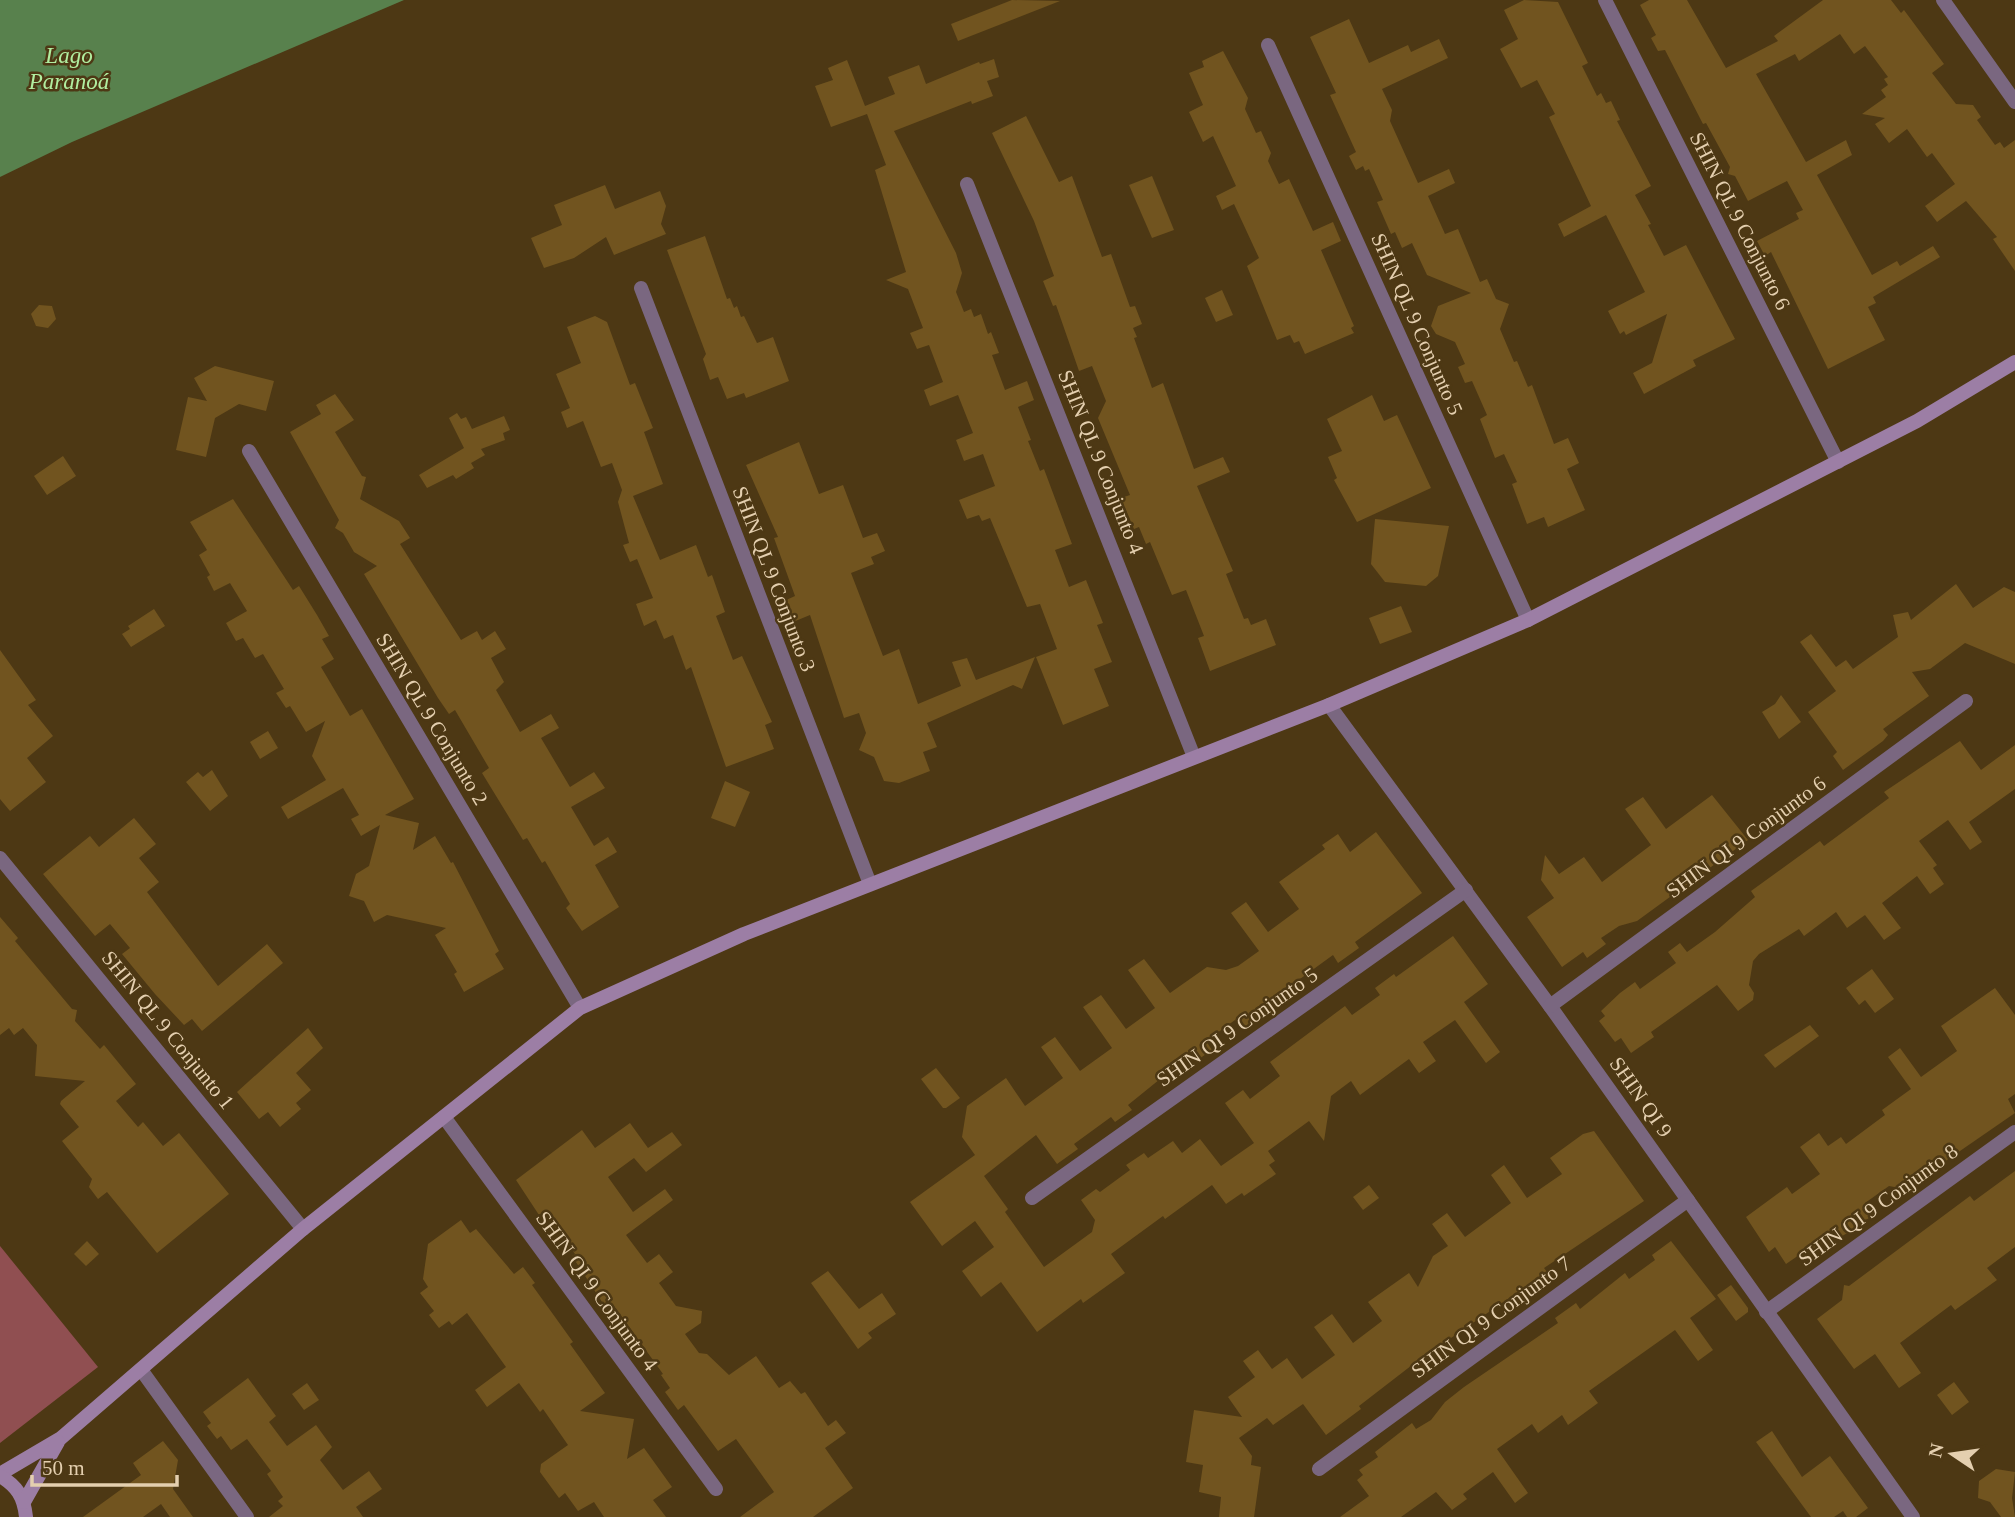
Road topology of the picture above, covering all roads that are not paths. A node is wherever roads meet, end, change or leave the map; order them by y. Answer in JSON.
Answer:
{"nodes":[{"id":1,"x":1605,"y":0,"type":"edge"},
{"id":2,"x":1943,"y":0,"type":"edge"},
{"id":3,"x":1268,"y":45,"type":"dead end"},
{"id":4,"x":2015,"y":102,"type":"edge"},
{"id":5,"x":967,"y":184,"type":"dead end"},
{"id":6,"x":641,"y":288,"type":"dead end"},
{"id":7,"x":2015,"y":362,"type":"edge"},
{"id":8,"x":249,"y":452,"type":"dead end"},
{"id":9,"x":1838,"y":462,"type":"junction"},
{"id":10,"x":1528,"y":620,"type":"junction"},
{"id":11,"x":1966,"y":701,"type":"dead end"},
{"id":12,"x":1329,"y":705,"type":"junction"},
{"id":13,"x":1194,"y":757,"type":"junction"},
{"id":14,"x":0,"y":858,"type":"edge"},
{"id":15,"x":870,"y":884,"type":"junction"},
{"id":16,"x":1466,"y":890,"type":"junction"},
{"id":17,"x":1550,"y":1006,"type":"junction"},
{"id":18,"x":580,"y":1009,"type":"junction"},
{"id":19,"x":444,"y":1117,"type":"junction"},
{"id":20,"x":2015,"y":1132,"type":"edge"},
{"id":21,"x":1032,"y":1198,"type":"dead end"},
{"id":22,"x":1688,"y":1200,"type":"junction"},
{"id":23,"x":303,"y":1229,"type":"junction"},
{"id":24,"x":1766,"y":1312,"type":"junction"},
{"id":25,"x":142,"y":1371,"type":"junction"},
{"id":26,"x":61,"y":1438,"type":"junction"},
{"id":27,"x":1319,"y":1469,"type":"dead end"},
{"id":28,"x":0,"y":1475,"type":"edge"},
{"id":29,"x":716,"y":1489,"type":"dead end"},
{"id":30,"x":25,"y":1510,"type":"edge"},
{"id":31,"x":1906,"y":1515,"type":"edge"},
{"id":32,"x":247,"y":1517,"type":"edge"}],
"edges":[{"from":1,"to":9,"type":"street","name":"SHIN QL 9 Conjunto 6"},
{"from":2,"to":4,"type":"street"},
{"from":3,"to":10,"type":"street","name":"SHIN QL 9 Conjunto 5"},
{"from":5,"to":13,"type":"street","name":"SHIN QL 9 Conjunto 4"},
{"from":6,"to":15,"type":"street","name":"SHIN QL 9 Conjunto 3"},
{"from":7,"to":9,"type":"street"},
{"from":8,"to":18,"type":"street","name":"SHIN QL 9 Conjunto 2"},
{"from":9,"to":10,"type":"street"},
{"from":10,"to":12,"type":"street"},
{"from":11,"to":17,"type":"street","name":"SHIN QI 9 Conjunto 6"},
{"from":12,"to":13,"type":"street"},
{"from":12,"to":16,"type":"street","name":"SHIN QI 9"},
{"from":13,"to":15,"type":"street"},
{"from":14,"to":23,"type":"street","name":"SHIN QL 9 Conjunto 1"},
{"from":15,"to":18,"type":"street"},
{"from":16,"to":17,"type":"street","name":"SHIN QI 9"},
{"from":16,"to":21,"type":"street","name":"SHIN QI 9 Conjunto 5"},
{"from":17,"to":22,"type":"street","name":"SHIN QI 9"},
{"from":18,"to":19,"type":"street"},
{"from":19,"to":23,"type":"street"},
{"from":19,"to":29,"type":"street","name":"SHIN QI 9 Conjunto 4"},
{"from":20,"to":24,"type":"street","name":"SHIN QI 9 Conjunto 8"},
{"from":22,"to":24,"type":"street","name":"SHIN QI 9"},
{"from":22,"to":27,"type":"street","name":"SHIN QI 9 Conjunto 7"},
{"from":23,"to":25,"type":"street"},
{"from":24,"to":31,"type":"street","name":"SHIN QI 9"},
{"from":25,"to":26,"type":"street"},
{"from":25,"to":32,"type":"street"},
{"from":26,"to":28,"type":"street"},
{"from":26,"to":30,"type":"street"},
{"from":28,"to":30,"type":"street"}]}
